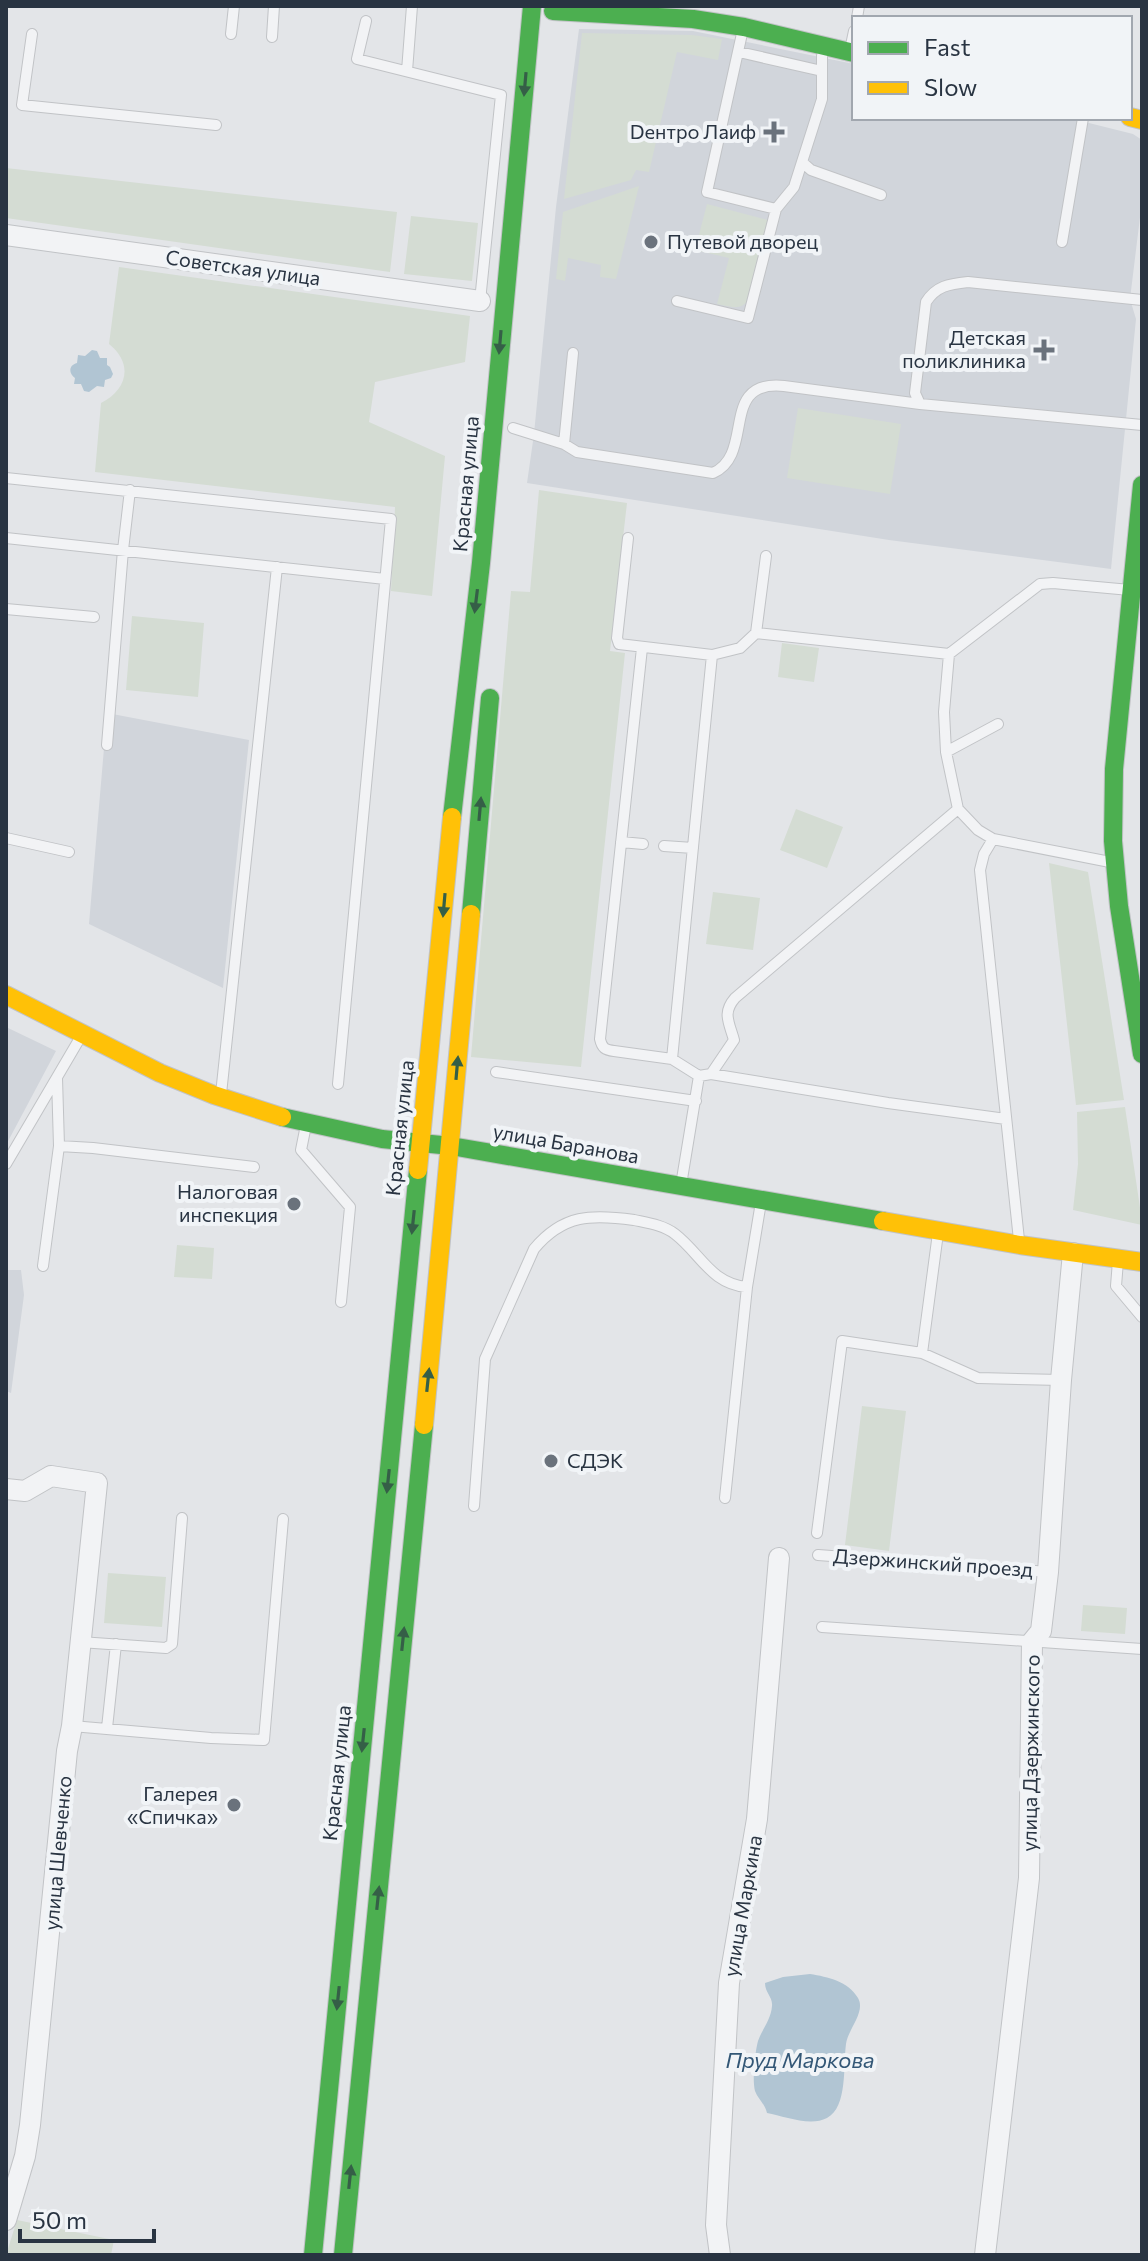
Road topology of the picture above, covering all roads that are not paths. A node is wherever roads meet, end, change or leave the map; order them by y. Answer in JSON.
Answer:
{"nodes":[{"id":1,"x":234,"y":6,"type":"edge"},
{"id":2,"x":274,"y":6,"type":"edge"},
{"id":3,"x":412,"y":6,"type":"edge"},
{"id":4,"x":532,"y":6,"type":"edge"},
{"id":5,"x":552,"y":15,"type":"edge"},
{"id":6,"x":366,"y":21,"type":"dead end"},
{"id":7,"x":744,"y":27,"type":"junction"},
{"id":8,"x":32,"y":34,"type":"dead end"},
{"id":9,"x":231,"y":34,"type":"dead end"},
{"id":10,"x":272,"y":37,"type":"dead end"},
{"id":11,"x":824,"y":45,"type":"junction"},
{"id":12,"x":739,"y":52,"type":"junction"},
{"id":13,"x":852,"y":52,"type":"edge"},
{"id":14,"x":407,"y":71,"type":"junction"},
{"id":15,"x":822,"y":71,"type":"junction"},
{"id":16,"x":1083,"y":120,"type":"edge"},
{"id":17,"x":216,"y":125,"type":"dead end"},
{"id":18,"x":802,"y":162,"type":"junction"},
{"id":19,"x":881,"y":195,"type":"dead end"},
{"id":20,"x":776,"y":209,"type":"junction"},
{"id":21,"x":6,"y":235,"type":"edge"},
{"id":22,"x":1062,"y":242,"type":"dead end"},
{"id":23,"x":1142,"y":300,"type":"edge"},
{"id":24,"x":480,"y":301,"type":"joint"},
{"id":25,"x":677,"y":301,"type":"dead end"},
{"id":26,"x":573,"y":353,"type":"dead end"},
{"id":27,"x":920,"y":404,"type":"junction"},
{"id":28,"x":1142,"y":425,"type":"edge"},
{"id":29,"x":513,"y":428,"type":"dead end"},
{"id":30,"x":564,"y":444,"type":"junction"},
{"id":31,"x":6,"y":478,"type":"edge"},
{"id":32,"x":1142,"y":485,"type":"edge"},
{"id":33,"x":130,"y":490,"type":"junction"},
{"id":34,"x":6,"y":538,"type":"edge"},
{"id":35,"x":628,"y":538,"type":"dead end"},
{"id":36,"x":123,"y":550,"type":"junction"},
{"id":37,"x":766,"y":556,"type":"dead end"},
{"id":38,"x":277,"y":567,"type":"junction"},
{"id":39,"x":385,"y":579,"type":"junction"},
{"id":40,"x":1132,"y":590,"type":"junction"},
{"id":41,"x":6,"y":609,"type":"edge"},
{"id":42,"x":94,"y":617,"type":"dead end"},
{"id":43,"x":756,"y":633,"type":"junction"},
{"id":44,"x":642,"y":648,"type":"junction"},
{"id":45,"x":949,"y":654,"type":"junction"},
{"id":46,"x":712,"y":655,"type":"junction"},
{"id":47,"x":492,"y":680,"type":"dead end"},
{"id":48,"x":998,"y":724,"type":"dead end"},
{"id":49,"x":107,"y":745,"type":"dead end"},
{"id":50,"x":946,"y":752,"type":"junction"},
{"id":51,"x":958,"y":809,"type":"junction"},
{"id":52,"x":6,"y":838,"type":"edge"},
{"id":53,"x":993,"y":839,"type":"junction"},
{"id":54,"x":621,"y":842,"type":"junction"},
{"id":55,"x":643,"y":844,"type":"dead end"},
{"id":56,"x":664,"y":846,"type":"dead end"},
{"id":57,"x":693,"y":848,"type":"junction"},
{"id":58,"x":69,"y":852,"type":"dead end"},
{"id":59,"x":1114,"y":863,"type":"junction"},
{"id":60,"x":6,"y":995,"type":"edge"},
{"id":61,"x":82,"y":1034,"type":"junction"},
{"id":62,"x":1142,"y":1054,"type":"edge"},
{"id":63,"x":672,"y":1059,"type":"junction"},
{"id":64,"x":496,"y":1072,"type":"dead end"},
{"id":65,"x":711,"y":1074,"type":"junction"},
{"id":66,"x":699,"y":1076,"type":"junction"},
{"id":67,"x":57,"y":1078,"type":"junction"},
{"id":68,"x":338,"y":1084,"type":"dead end"},
{"id":69,"x":221,"y":1097,"type":"junction"},
{"id":70,"x":696,"y":1101,"type":"junction"},
{"id":71,"x":1006,"y":1119,"type":"junction"},
{"id":72,"x":307,"y":1123,"type":"junction"},
{"id":73,"x":421,"y":1144,"type":"junction"},
{"id":74,"x":59,"y":1146,"type":"junction"},
{"id":75,"x":451,"y":1146,"type":"junction"},
{"id":76,"x":6,"y":1164,"type":"edge"},
{"id":77,"x":254,"y":1167,"type":"dead end"},
{"id":78,"x":681,"y":1186,"type":"junction"},
{"id":79,"x":761,"y":1200,"type":"junction"},
{"id":80,"x":939,"y":1231,"type":"junction"},
{"id":81,"x":1020,"y":1245,"type":"junction"},
{"id":82,"x":1073,"y":1253,"type":"junction"},
{"id":83,"x":1118,"y":1259,"type":"junction"},
{"id":84,"x":1141,"y":1261,"type":"edge"},
{"id":85,"x":43,"y":1266,"type":"dead end"},
{"id":86,"x":747,"y":1287,"type":"junction"},
{"id":87,"x":341,"y":1302,"type":"dead end"},
{"id":88,"x":1142,"y":1317,"type":"edge"},
{"id":89,"x":922,"y":1353,"type":"junction"},
{"id":90,"x":1061,"y":1380,"type":"junction"},
{"id":91,"x":6,"y":1489,"type":"edge"},
{"id":92,"x":725,"y":1498,"type":"dead end"},
{"id":93,"x":474,"y":1506,"type":"dead end"},
{"id":94,"x":182,"y":1518,"type":"dead end"},
{"id":95,"x":283,"y":1519,"type":"dead end"},
{"id":96,"x":817,"y":1533,"type":"dead end"},
{"id":97,"x":818,"y":1555,"type":"dead end"},
{"id":98,"x":779,"y":1558,"type":"dead end"},
{"id":99,"x":1048,"y":1572,"type":"junction"},
{"id":100,"x":822,"y":1627,"type":"dead end"},
{"id":101,"x":80,"y":1642,"type":"junction"},
{"id":102,"x":1032,"y":1642,"type":"junction"},
{"id":103,"x":116,"y":1644,"type":"junction"},
{"id":104,"x":1142,"y":1649,"type":"edge"},
{"id":105,"x":72,"y":1726,"type":"junction"},
{"id":106,"x":107,"y":1728,"type":"junction"},
{"id":107,"x":6,"y":2220,"type":"edge"},
{"id":108,"x":313,"y":2255,"type":"edge"},
{"id":109,"x":343,"y":2255,"type":"edge"},
{"id":110,"x":720,"y":2255,"type":"edge"},
{"id":111,"x":985,"y":2255,"type":"edge"}],
"edges":[{"from":1,"to":9,"type":"lane"},
{"from":2,"to":10,"type":"lane"},
{"from":3,"to":14,"type":"lane"},
{"from":4,"to":73,"type":"main road","name":"Красная улица","one_way":true},
{"from":5,"to":7,"type":"main road"},
{"from":6,"to":14,"type":"lane"},
{"from":7,"to":11,"type":"main road"},
{"from":7,"to":12,"type":"lane"},
{"from":8,"to":17,"type":"lane"},
{"from":11,"to":13,"type":"main road"},
{"from":11,"to":15,"type":"lane"},
{"from":12,"to":15,"type":"lane"},
{"from":12,"to":20,"type":"lane"},
{"from":14,"to":24,"type":"lane"},
{"from":15,"to":18,"type":"lane"},
{"from":16,"to":22,"type":"lane"},
{"from":18,"to":19,"type":"lane"},
{"from":18,"to":20,"type":"lane"},
{"from":20,"to":25,"type":"lane"},
{"from":21,"to":24,"type":"street","name":"Советская улица"},
{"from":23,"to":27,"type":"lane"},
{"from":26,"to":30,"type":"lane"},
{"from":27,"to":28,"type":"lane"},
{"from":27,"to":30,"type":"lane"},
{"from":29,"to":30,"type":"lane"},
{"from":31,"to":33,"type":"lane"},
{"from":32,"to":40,"type":"main road"},
{"from":33,"to":36,"type":"lane"},
{"from":33,"to":39,"type":"lane"},
{"from":34,"to":36,"type":"lane"},
{"from":35,"to":44,"type":"lane"},
{"from":36,"to":38,"type":"lane"},
{"from":36,"to":49,"type":"lane"},
{"from":37,"to":43,"type":"lane"},
{"from":38,"to":39,"type":"lane"},
{"from":38,"to":69,"type":"lane"},
{"from":39,"to":68,"type":"lane"},
{"from":40,"to":45,"type":"lane"},
{"from":40,"to":59,"type":"main road"},
{"from":41,"to":42,"type":"lane"},
{"from":43,"to":45,"type":"lane"},
{"from":43,"to":46,"type":"lane"},
{"from":44,"to":46,"type":"lane"},
{"from":44,"to":54,"type":"lane"},
{"from":45,"to":50,"type":"lane"},
{"from":46,"to":57,"type":"lane"},
{"from":75,"to":47,"type":"main road","one_way":true},
{"from":48,"to":50,"type":"lane"},
{"from":50,"to":51,"type":"lane"},
{"from":51,"to":53,"type":"lane"},
{"from":51,"to":65,"type":"lane"},
{"from":52,"to":58,"type":"lane"},
{"from":53,"to":59,"type":"lane"},
{"from":53,"to":71,"type":"lane"},
{"from":54,"to":55,"type":"lane"},
{"from":54,"to":63,"type":"lane"},
{"from":56,"to":57,"type":"lane"},
{"from":57,"to":63,"type":"lane"},
{"from":59,"to":62,"type":"main road"},
{"from":60,"to":61,"type":"main road","name":"улица Баранова"},
{"from":61,"to":67,"type":"lane"},
{"from":61,"to":69,"type":"main road","name":"улица Баранова"},
{"from":63,"to":66,"type":"lane"},
{"from":64,"to":70,"type":"lane"},
{"from":65,"to":66,"type":"lane"},
{"from":65,"to":71,"type":"lane"},
{"from":66,"to":70,"type":"lane"},
{"from":67,"to":74,"type":"lane"},
{"from":67,"to":76,"type":"lane"},
{"from":69,"to":72,"type":"main road","name":"улица Баранова"},
{"from":70,"to":78,"type":"lane"},
{"from":71,"to":81,"type":"lane"},
{"from":72,"to":73,"type":"main road","name":"улица Баранова"},
{"from":72,"to":87,"type":"lane"},
{"from":73,"to":75,"type":"main road","name":"улица Баранова"},
{"from":73,"to":108,"type":"main road","name":"Красная улица","one_way":true},
{"from":74,"to":77,"type":"lane"},
{"from":74,"to":85,"type":"lane"},
{"from":75,"to":78,"type":"main road","name":"улица Баранова"},
{"from":109,"to":75,"type":"main road","one_way":true},
{"from":78,"to":79,"type":"main road","name":"улица Баранова"},
{"from":79,"to":80,"type":"main road","name":"улица Баранова"},
{"from":79,"to":86,"type":"lane"},
{"from":80,"to":81,"type":"main road","name":"улица Баранова"},
{"from":80,"to":89,"type":"lane"},
{"from":81,"to":82,"type":"main road","name":"улица Баранова"},
{"from":82,"to":83,"type":"main road","name":"улица Баранова"},
{"from":82,"to":90,"type":"street","name":"улица Дзержинского"},
{"from":83,"to":84,"type":"main road","name":"улица Баранова"},
{"from":83,"to":88,"type":"lane"},
{"from":86,"to":92,"type":"lane"},
{"from":86,"to":93,"type":"lane"},
{"from":89,"to":90,"type":"lane"},
{"from":89,"to":96,"type":"lane"},
{"from":90,"to":99,"type":"street","name":"улица Дзержинского"},
{"from":91,"to":101,"type":"street","name":"улица Шевченко"},
{"from":94,"to":103,"type":"lane"},
{"from":95,"to":106,"type":"lane"},
{"from":97,"to":99,"type":"lane","name":"Дзержинский проезд"},
{"from":98,"to":110,"type":"street","name":"улица Маркина"},
{"from":99,"to":102,"type":"street","name":"улица Дзержинского"},
{"from":100,"to":102,"type":"lane"},
{"from":101,"to":103,"type":"lane"},
{"from":101,"to":105,"type":"street","name":"улица Шевченко"},
{"from":102,"to":104,"type":"lane"},
{"from":102,"to":111,"type":"street","name":"улица Дзержинского"},
{"from":103,"to":106,"type":"lane"},
{"from":105,"to":106,"type":"lane"},
{"from":105,"to":107,"type":"street","name":"улица Шевченко"}]}
